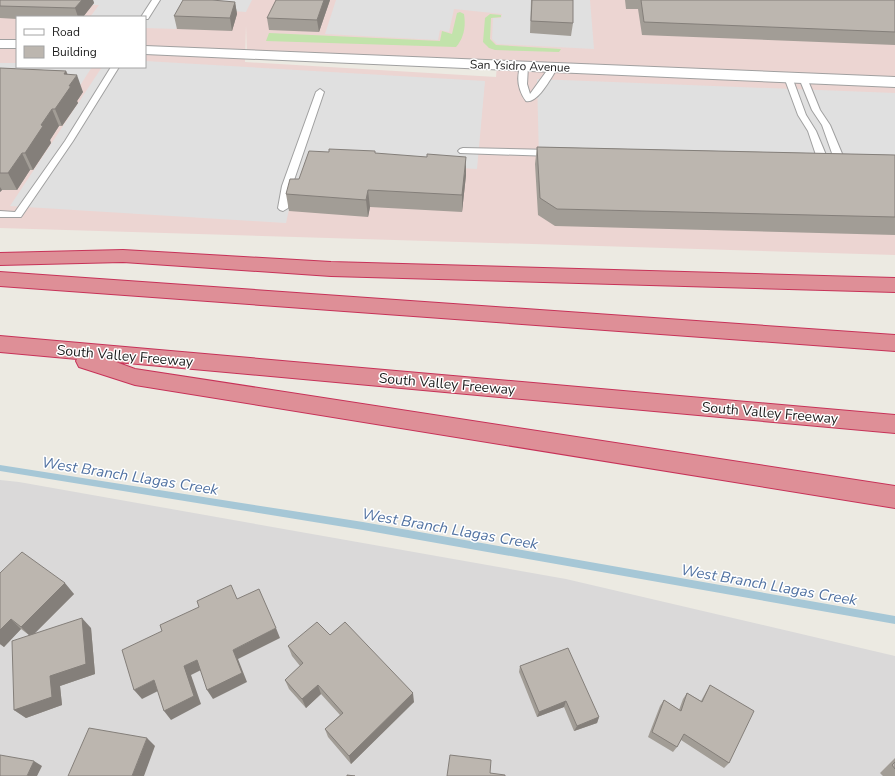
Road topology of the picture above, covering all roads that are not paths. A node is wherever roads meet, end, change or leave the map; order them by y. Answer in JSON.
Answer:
{"nodes":[{"id":1,"x":156,"y":0,"type":"edge"},
{"id":2,"x":146,"y":16,"type":"edge"},
{"id":3,"x":0,"y":44,"type":"edge"},
{"id":4,"x":16,"y":44,"type":"edge"},
{"id":5,"x":146,"y":50,"type":"edge"},
{"id":6,"x":524,"y":66,"type":"junction"},
{"id":7,"x":554,"y":67,"type":"junction"},
{"id":8,"x":114,"y":68,"type":"edge"},
{"id":9,"x":788,"y":77,"type":"junction"},
{"id":10,"x":803,"y":78,"type":"junction"},
{"id":11,"x":895,"y":82,"type":"edge"},
{"id":12,"x":320,"y":92,"type":"dead end"},
{"id":13,"x":463,"y":151,"type":"dead end"},
{"id":14,"x":561,"y":153,"type":"edge"},
{"id":15,"x":810,"y":155,"type":"edge"},
{"id":16,"x":821,"y":155,"type":"junction"},
{"id":17,"x":838,"y":156,"type":"junction"},
{"id":18,"x":849,"y":158,"type":"edge"},
{"id":19,"x":283,"y":208,"type":"dead end"},
{"id":20,"x":0,"y":214,"type":"edge"},
{"id":21,"x":0,"y":259,"type":"edge"},
{"id":22,"x":0,"y":279,"type":"edge"},
{"id":23,"x":895,"y":285,"type":"edge"},
{"id":24,"x":895,"y":343,"type":"edge"},
{"id":25,"x":0,"y":344,"type":"edge"},
{"id":26,"x":50,"y":349,"type":"junction"},
{"id":27,"x":895,"y":424,"type":"edge"},
{"id":28,"x":895,"y":497,"type":"edge"}],
"edges":[{"from":1,"to":2,"type":"lane"},
{"from":3,"to":4,"type":"street"},
{"from":5,"to":6,"type":"street","name":"San Ysidro Avenue"},
{"from":6,"to":7,"type":"street","name":"San Ysidro Avenue"},
{"from":6,"to":7,"type":"lane"},
{"from":7,"to":9,"type":"street","name":"San Ysidro Avenue"},
{"from":8,"to":20,"type":"lane"},
{"from":9,"to":10,"type":"street","name":"San Ysidro Avenue"},
{"from":9,"to":16,"type":"lane"},
{"from":10,"to":11,"type":"street","name":"San Ysidro Avenue"},
{"from":10,"to":17,"type":"lane"},
{"from":12,"to":19,"type":"lane"},
{"from":13,"to":14,"type":"lane"},
{"from":15,"to":16,"type":"lane"},
{"from":16,"to":17,"type":"lane"},
{"from":17,"to":18,"type":"lane"},
{"from":21,"to":23,"type":"highway"},
{"from":22,"to":24,"type":"highway"},
{"from":25,"to":26,"type":"highway","name":"South Valley Freeway"},
{"from":26,"to":27,"type":"highway","name":"South Valley Freeway"},
{"from":26,"to":28,"type":"highway"}]}
